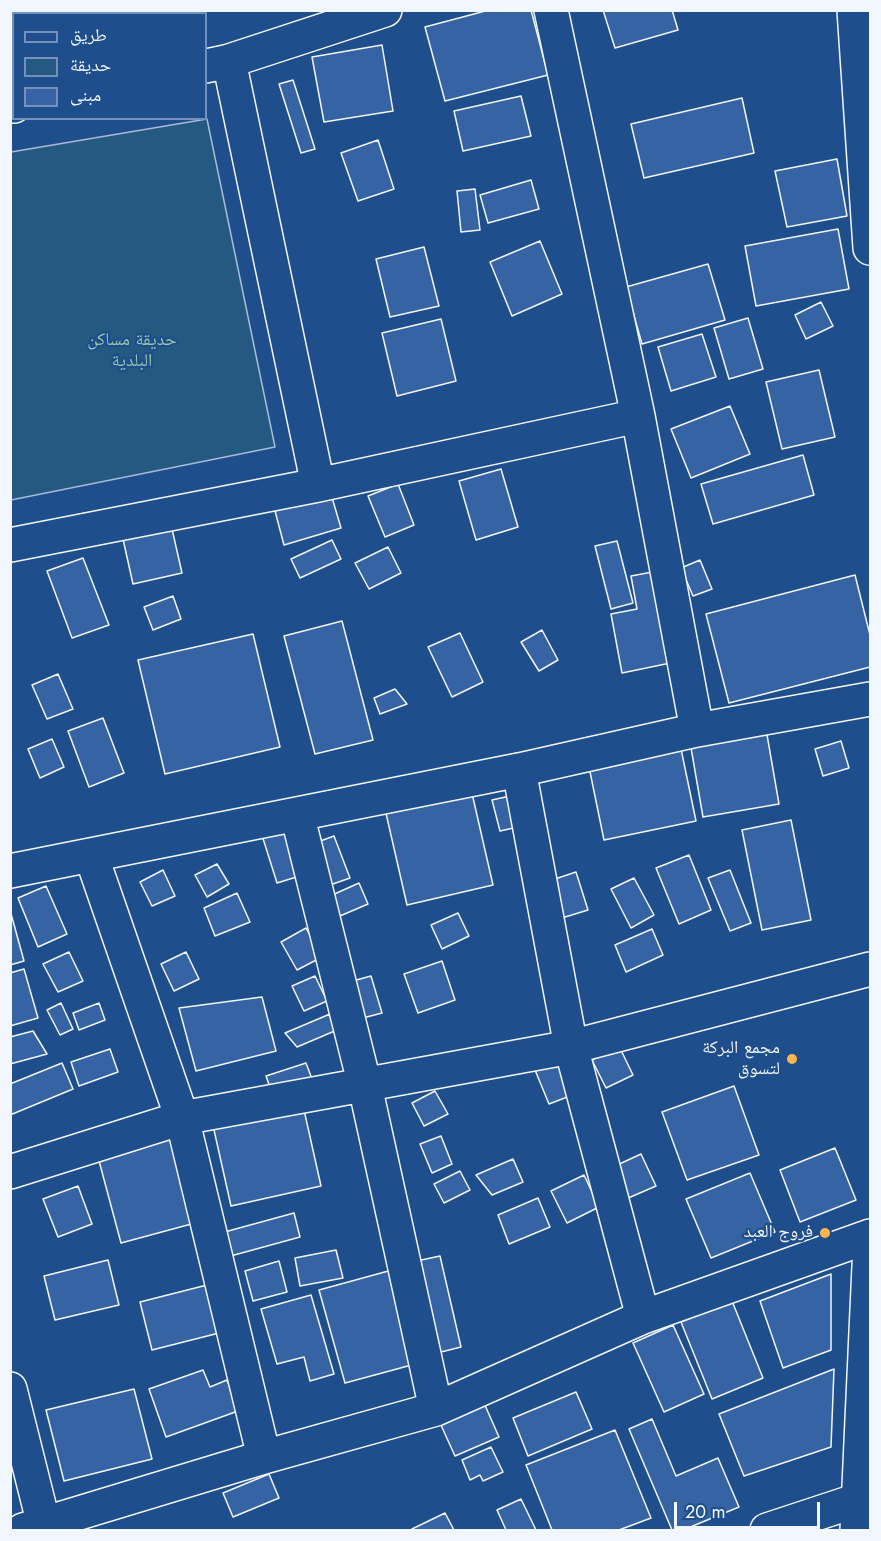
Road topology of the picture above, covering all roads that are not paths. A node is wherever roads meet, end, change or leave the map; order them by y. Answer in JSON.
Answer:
{"nodes":[{"id":1,"x":385,"y":10,"type":"edge"},
{"id":2,"x":551,"y":10,"type":"edge"},
{"id":3,"x":854,"y":10,"type":"edge"},
{"id":4,"x":217,"y":64,"type":"edge"},
{"id":5,"x":870,"y":248,"type":"edge"},
{"id":6,"x":638,"y":416,"type":"junction"},
{"id":7,"x":318,"y":485,"type":"junction"},
{"id":8,"x":10,"y":545,"type":"edge"},
{"id":9,"x":870,"y":699,"type":"edge"},
{"id":10,"x":697,"y":730,"type":"junction"},
{"id":11,"x":519,"y":770,"type":"junction"},
{"id":12,"x":297,"y":814,"type":"junction"},
{"id":13,"x":91,"y":855,"type":"junction"},
{"id":14,"x":10,"y":871,"type":"edge"},
{"id":15,"x":870,"y":969,"type":"edge"},
{"id":16,"x":571,"y":1047,"type":"junction"},
{"id":17,"x":365,"y":1086,"type":"junction"},
{"id":18,"x":182,"y":1118,"type":"junction"},
{"id":19,"x":10,"y":1172,"type":"edge"},
{"id":20,"x":870,"y":1236,"type":"edge"},
{"id":21,"x":870,"y":1244,"type":"edge"},
{"id":22,"x":642,"y":1317,"type":"junction"},
{"id":23,"x":10,"y":1389,"type":"edge"},
{"id":24,"x":436,"y":1409,"type":"junction"},
{"id":25,"x":264,"y":1457,"type":"junction"},
{"id":26,"x":858,"y":1515,"type":"edge"},
{"id":27,"x":33,"y":1528,"type":"edge"},
{"id":28,"x":767,"y":1530,"type":"edge"}],
"edges":[{"from":1,"to":4,"type":"street"},
{"from":2,"to":6,"type":"street"},
{"from":3,"to":5,"type":"street"},
{"from":4,"to":7,"type":"street"},
{"from":6,"to":7,"type":"street"},
{"from":6,"to":10,"type":"street"},
{"from":7,"to":8,"type":"street"},
{"from":9,"to":10,"type":"street"},
{"from":10,"to":11,"type":"street"},
{"from":11,"to":12,"type":"street"},
{"from":11,"to":16,"type":"street"},
{"from":12,"to":13,"type":"street"},
{"from":12,"to":17,"type":"street"},
{"from":13,"to":14,"type":"street"},
{"from":13,"to":18,"type":"street"},
{"from":15,"to":16,"type":"street"},
{"from":16,"to":17,"type":"street"},
{"from":16,"to":22,"type":"street"},
{"from":17,"to":18,"type":"street"},
{"from":17,"to":24,"type":"street"},
{"from":18,"to":19,"type":"street"},
{"from":18,"to":25,"type":"street"},
{"from":20,"to":22,"type":"street"},
{"from":21,"to":26,"type":"street"},
{"from":22,"to":24,"type":"street"},
{"from":23,"to":27,"type":"street"},
{"from":24,"to":25,"type":"street"},
{"from":25,"to":27,"type":"street"},
{"from":26,"to":28,"type":"street"}]}
